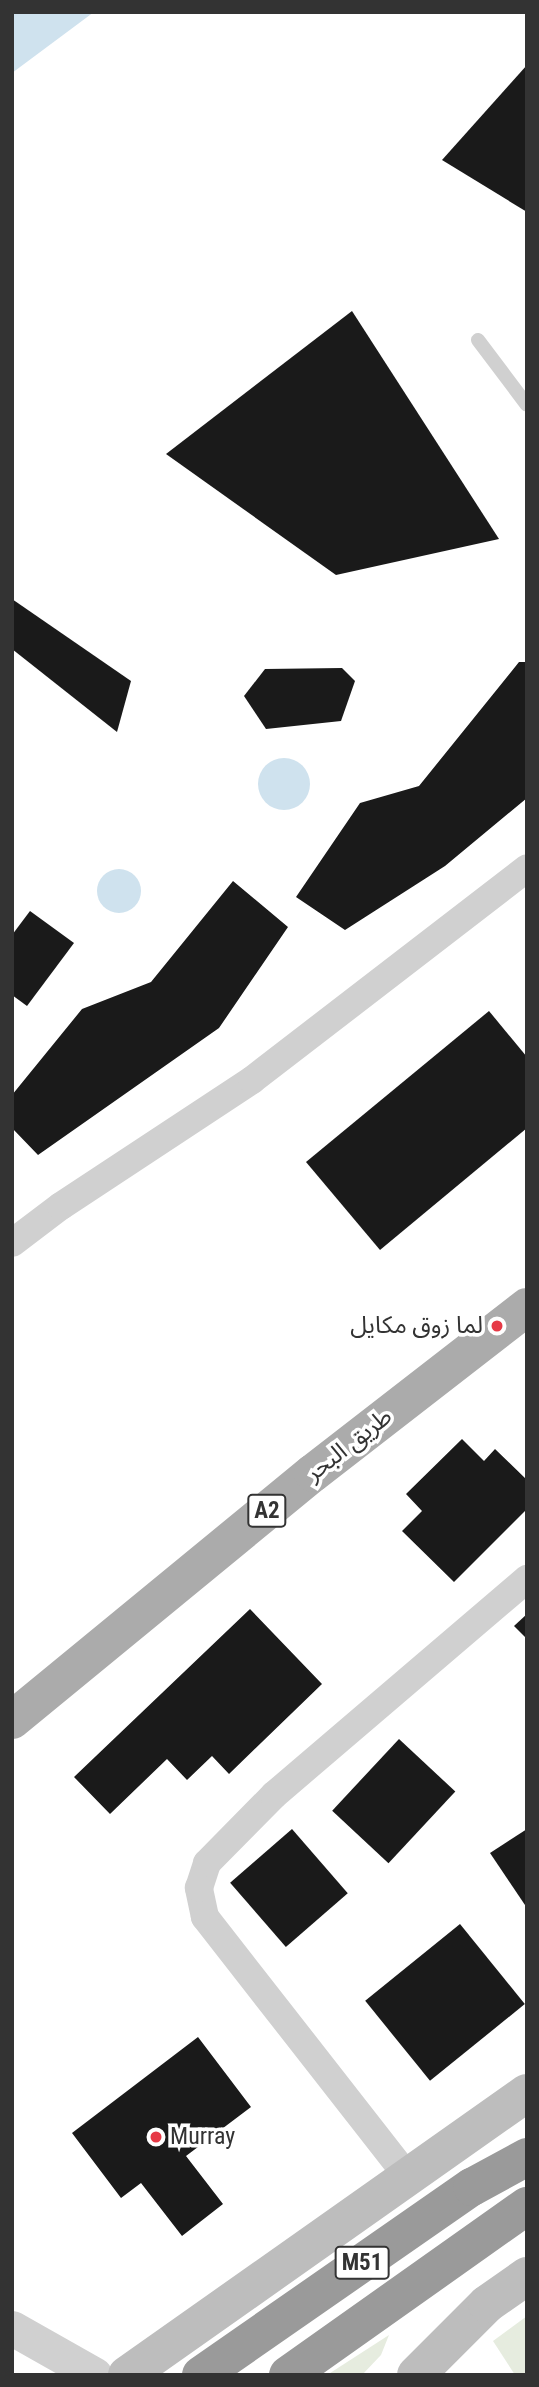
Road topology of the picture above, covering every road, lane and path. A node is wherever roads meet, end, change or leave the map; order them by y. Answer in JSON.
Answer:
{"nodes":[{"id":1,"x":478,"y":340,"type":"dead end"},
{"id":2,"x":527,"y":405,"type":"edge"},
{"id":3,"x":527,"y":868,"type":"edge"},
{"id":4,"x":12,"y":1243,"type":"edge"},
{"id":5,"x":527,"y":1307,"type":"edge"},
{"id":6,"x":527,"y":1579,"type":"edge"},
{"id":7,"x":12,"y":1720,"type":"edge"},
{"id":8,"x":527,"y":2093,"type":"edge"},
{"id":9,"x":527,"y":2145,"type":"edge"},
{"id":10,"x":527,"y":2157,"type":"edge"},
{"id":11,"x":408,"y":2177,"type":"junction"},
{"id":12,"x":472,"y":2187,"type":"junction"},
{"id":13,"x":527,"y":2206,"type":"edge"},
{"id":14,"x":527,"y":2276,"type":"edge"},
{"id":15,"x":12,"y":2328,"type":"edge"},
{"id":16,"x":95,"y":2375,"type":"edge"},
{"id":17,"x":127,"y":2375,"type":"edge"},
{"id":18,"x":201,"y":2375,"type":"edge"},
{"id":19,"x":288,"y":2375,"type":"edge"},
{"id":20,"x":416,"y":2375,"type":"edge"}],
"edges":[{"from":1,"to":2,"type":"lane"},
{"from":3,"to":4,"type":"street"},
{"from":5,"to":7,"type":"main road","name":"طريق البحر","number":"A2"},
{"from":6,"to":11,"type":"street"},
{"from":8,"to":11,"type":"main road"},
{"from":9,"to":12,"type":"highway"},
{"from":10,"to":12,"type":"highway","number":"M51"},
{"from":11,"to":17,"type":"main road"},
{"from":12,"to":18,"type":"highway","number":"M51"},
{"from":13,"to":19,"type":"highway","number":"M51"},
{"from":14,"to":20,"type":"main road"},
{"from":15,"to":16,"type":"street"}]}
